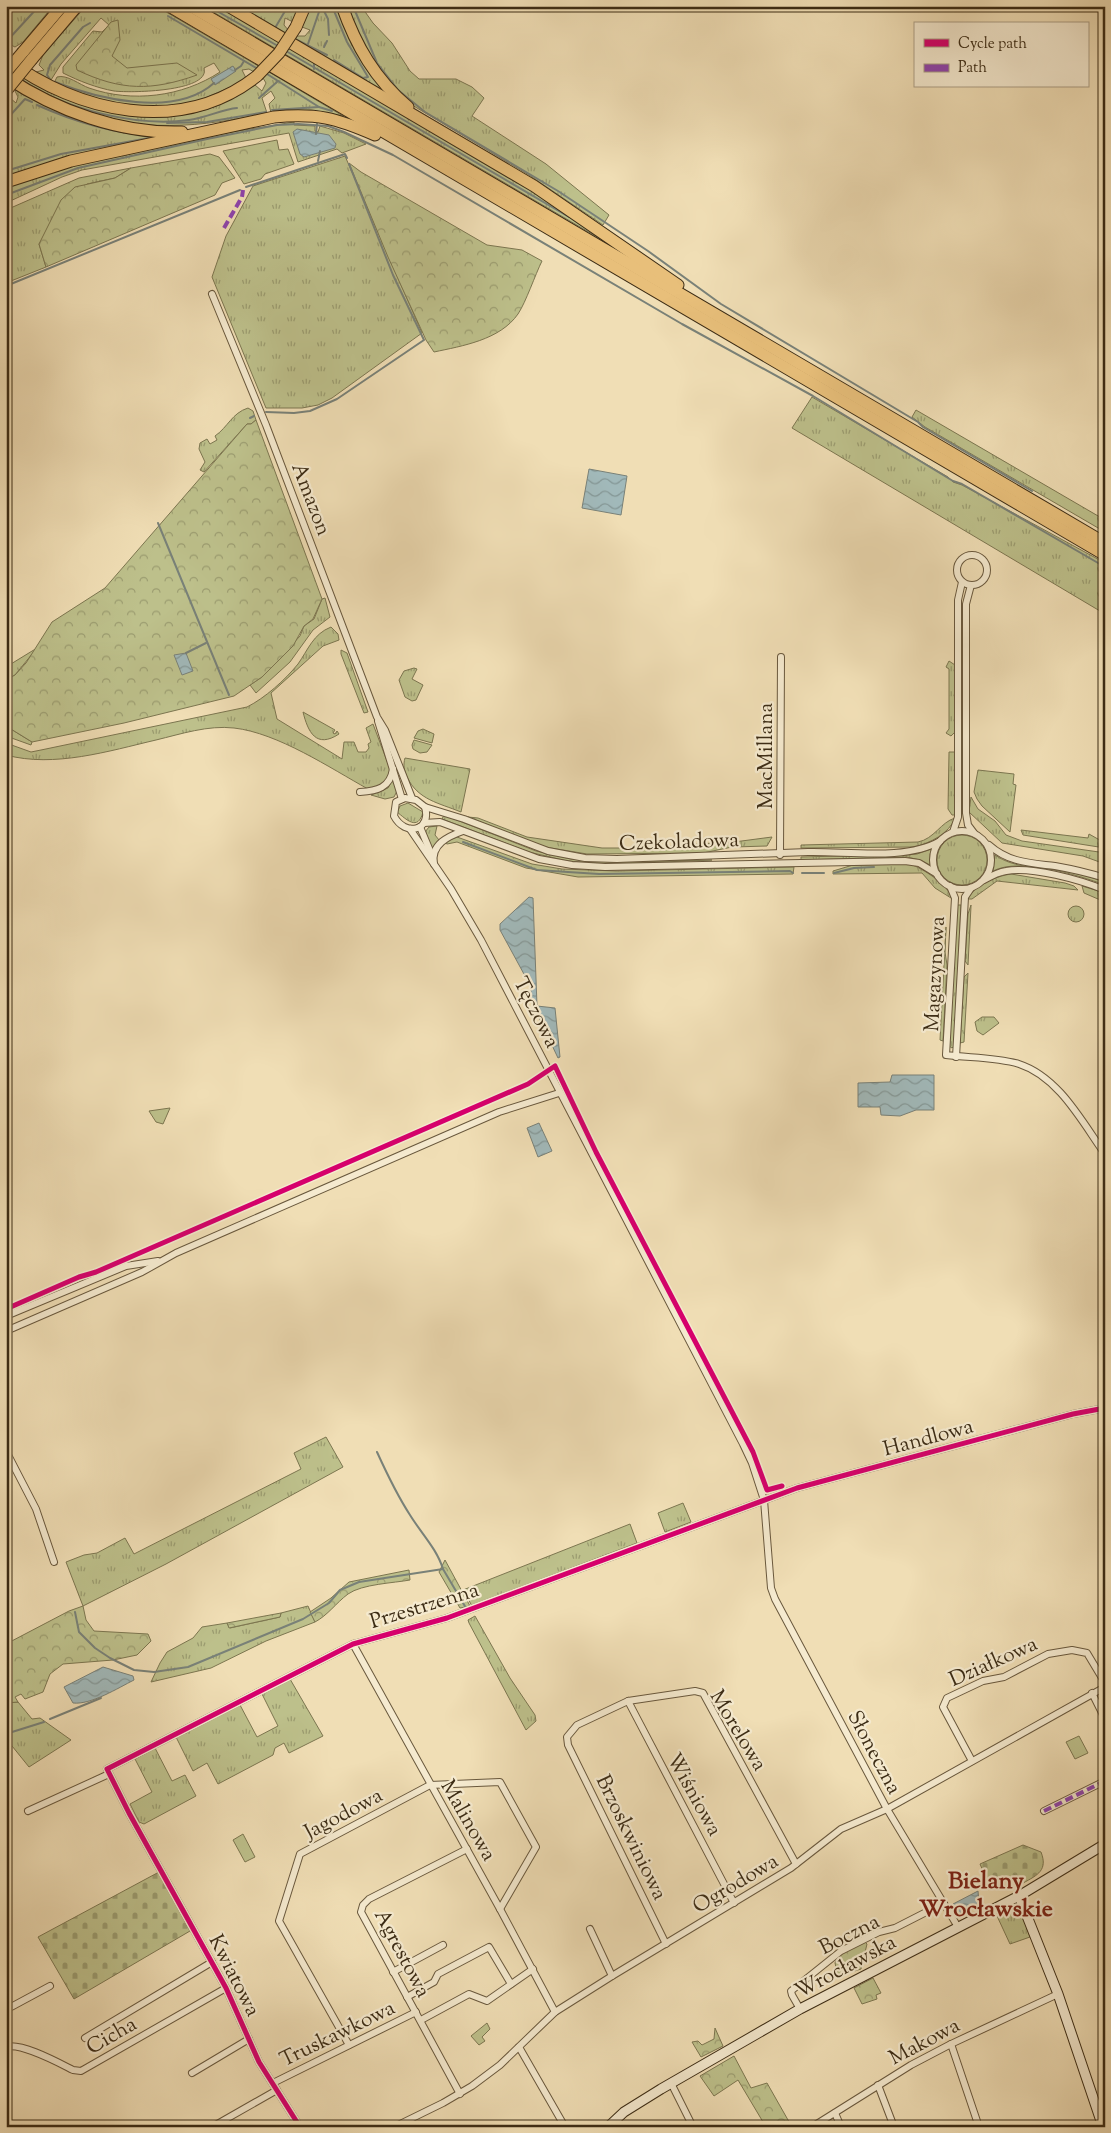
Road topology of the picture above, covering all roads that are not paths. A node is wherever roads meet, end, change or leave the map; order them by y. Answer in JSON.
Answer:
{"nodes":[{"id":1,"x":62,"y":6,"type":"edge"},
{"id":2,"x":76,"y":6,"type":"edge"},
{"id":3,"x":169,"y":6,"type":"edge"},
{"id":4,"x":190,"y":6,"type":"edge"},
{"id":5,"x":228,"y":6,"type":"edge"},
{"id":6,"x":305,"y":6,"type":"edge"},
{"id":7,"x":342,"y":6,"type":"edge"},
{"id":8,"x":28,"y":55,"type":"junction"},
{"id":9,"x":6,"y":59,"type":"edge"},
{"id":10,"x":6,"y":72,"type":"edge"},
{"id":11,"x":6,"y":77,"type":"edge"},
{"id":12,"x":6,"y":91,"type":"edge"},
{"id":13,"x":209,"y":130,"type":"junction"},
{"id":14,"x":446,"y":134,"type":"junction"},
{"id":15,"x":421,"y":154,"type":"junction"},
{"id":16,"x":6,"y":182,"type":"edge"},
{"id":17,"x":212,"y":294,"type":"dead end"},
{"id":18,"x":710,"y":311,"type":"junction"},
{"id":19,"x":1105,"y":543,"type":"edge"},
{"id":20,"x":1105,"y":555,"type":"edge"},
{"id":21,"x":962,"y":582,"type":"junction"},
{"id":22,"x":971,"y":585,"type":"junction"},
{"id":23,"x":958,"y":656,"type":"junction"},
{"id":24,"x":966,"y":656,"type":"junction"},
{"id":25,"x":781,"y":657,"type":"dead end"},
{"id":26,"x":377,"y":717,"type":"junction"},
{"id":27,"x":958,"y":739,"type":"junction"},
{"id":28,"x":966,"y":739,"type":"junction"},
{"id":29,"x":393,"y":768,"type":"junction"},
{"id":30,"x":360,"y":792,"type":"dead end"},
{"id":31,"x":412,"y":798,"type":"junction"},
{"id":32,"x":402,"y":799,"type":"junction"},
{"id":33,"x":425,"y":807,"type":"junction"},
{"id":34,"x":422,"y":825,"type":"junction"},
{"id":35,"x":410,"y":829,"type":"junction"},
{"id":36,"x":464,"y":830,"type":"junction"},
{"id":37,"x":953,"y":832,"type":"junction"},
{"id":38,"x":974,"y":833,"type":"junction"},
{"id":39,"x":940,"y":841,"type":"junction"},
{"id":40,"x":985,"y":841,"type":"junction"},
{"id":41,"x":780,"y":854,"type":"junction"},
{"id":42,"x":434,"y":861,"type":"junction"},
{"id":43,"x":937,"y":874,"type":"junction"},
{"id":44,"x":1105,"y":878,"type":"edge"},
{"id":45,"x":981,"y":882,"type":"junction"},
{"id":46,"x":950,"y":886,"type":"junction"},
{"id":47,"x":971,"y":888,"type":"junction"},
{"id":48,"x":1105,"y":890,"type":"edge"},
{"id":49,"x":956,"y":1057,"type":"junction"},
{"id":50,"x":559,"y":1092,"type":"junction"},
{"id":51,"x":1105,"y":1154,"type":"edge"},
{"id":52,"x":159,"y":1261,"type":"junction"},
{"id":53,"x":6,"y":1316,"type":"edge"},
{"id":54,"x":6,"y":1331,"type":"edge"},
{"id":55,"x":1104,"y":1410,"type":"edge"},
{"id":56,"x":6,"y":1451,"type":"edge"},
{"id":57,"x":764,"y":1500,"type":"junction"},
{"id":58,"x":54,"y":1562,"type":"dead end"},
{"id":59,"x":353,"y":1644,"type":"junction"},
{"id":60,"x":1105,"y":1685,"type":"edge"},
{"id":61,"x":1092,"y":1693,"type":"junction"},
{"id":62,"x":628,"y":1701,"type":"junction"},
{"id":63,"x":1105,"y":1719,"type":"edge"},
{"id":64,"x":568,"y":1745,"type":"joint"},
{"id":65,"x":972,"y":1761,"type":"junction"},
{"id":66,"x":108,"y":1772,"type":"junction"},
{"id":67,"x":1105,"y":1781,"type":"edge"},
{"id":68,"x":430,"y":1785,"type":"junction"},
{"id":69,"x":887,"y":1809,"type":"junction"},
{"id":70,"x":28,"y":1811,"type":"dead end"},
{"id":71,"x":1044,"y":1811,"type":"dead end"},
{"id":72,"x":1105,"y":1844,"type":"edge"},
{"id":73,"x":467,"y":1849,"type":"junction"},
{"id":74,"x":796,"y":1864,"type":"junction"},
{"id":75,"x":1019,"y":1896,"type":"junction"},
{"id":76,"x":734,"y":1903,"type":"junction"},
{"id":77,"x":944,"y":1903,"type":"junction"},
{"id":78,"x":500,"y":1909,"type":"junction"},
{"id":79,"x":958,"y":1927,"type":"junction"},
{"id":80,"x":590,"y":1929,"type":"dead end"},
{"id":81,"x":666,"y":1944,"type":"junction"},
{"id":82,"x":443,"y":1945,"type":"dead end"},
{"id":83,"x":212,"y":1962,"type":"junction"},
{"id":84,"x":533,"y":1969,"type":"junction"},
{"id":85,"x":393,"y":1972,"type":"junction"},
{"id":86,"x":612,"y":1976,"type":"junction"},
{"id":87,"x":511,"y":1984,"type":"junction"},
{"id":88,"x":50,"y":1986,"type":"dead end"},
{"id":89,"x":226,"y":1988,"type":"junction"},
{"id":90,"x":1058,"y":1994,"type":"junction"},
{"id":91,"x":407,"y":1996,"type":"junction"},
{"id":92,"x":6,"y":2006,"type":"edge"},
{"id":93,"x":800,"y":2009,"type":"junction"},
{"id":94,"x":416,"y":2012,"type":"junction"},
{"id":95,"x":555,"y":2012,"type":"junction"},
{"id":96,"x":421,"y":2020,"type":"junction"},
{"id":97,"x":85,"y":2038,"type":"dead end"},
{"id":98,"x":249,"y":2039,"type":"junction"},
{"id":99,"x":951,"y":2044,"type":"junction"},
{"id":100,"x":349,"y":2045,"type":"junction"},
{"id":101,"x":519,"y":2047,"type":"junction"},
{"id":102,"x":6,"y":2048,"type":"edge"},
{"id":103,"x":192,"y":2073,"type":"dead end"},
{"id":104,"x":273,"y":2083,"type":"junction"},
{"id":105,"x":671,"y":2083,"type":"junction"},
{"id":106,"x":878,"y":2085,"type":"junction"},
{"id":107,"x":277,"y":2090,"type":"junction"},
{"id":108,"x":460,"y":2094,"type":"junction"},
{"id":109,"x":835,"y":2113,"type":"junction"},
{"id":110,"x":1104,"y":2126,"type":"edge"},
{"id":111,"x":212,"y":2127,"type":"edge"},
{"id":112,"x":300,"y":2127,"type":"edge"},
{"id":113,"x":394,"y":2127,"type":"edge"},
{"id":114,"x":565,"y":2127,"type":"edge"},
{"id":115,"x":608,"y":2127,"type":"edge"},
{"id":116,"x":693,"y":2127,"type":"edge"},
{"id":117,"x":812,"y":2127,"type":"edge"},
{"id":118,"x":841,"y":2127,"type":"edge"},
{"id":119,"x":894,"y":2127,"type":"edge"},
{"id":120,"x":979,"y":2127,"type":"edge"}],
"edges":[{"from":1,"to":8,"type":"highway"},
{"from":2,"to":8,"type":"highway"},
{"from":3,"to":15,"type":"highway"},
{"from":4,"to":18,"type":"highway"},
{"from":5,"to":14,"type":"highway"},
{"from":6,"to":9,"type":"highway","bridge":true},
{"from":7,"to":14,"type":"highway"},
{"from":8,"to":10,"type":"highway","bridge":true},
{"from":8,"to":12,"type":"highway","bridge":true},
{"from":11,"to":13,"type":"highway"},
{"from":13,"to":15,"type":"highway"},
{"from":13,"to":16,"type":"highway"},
{"from":14,"to":18,"type":"highway"},
{"from":15,"to":20,"type":"highway"},
{"from":17,"to":26,"type":"street","name":"Amazon"},
{"from":18,"to":19,"type":"highway"},
{"from":21,"to":22,"type":"street"},
{"from":21,"to":22,"type":"street"},
{"from":21,"to":23,"type":"street"},
{"from":22,"to":24,"type":"street"},
{"from":23,"to":24,"type":"street"},
{"from":23,"to":27,"type":"street"},
{"from":24,"to":28,"type":"street"},
{"from":25,"to":41,"type":"street","name":"MacMillana"},
{"from":26,"to":29,"type":"street","name":"Amazon"},
{"from":26,"to":31,"type":"street","name":"Amazon"},
{"from":27,"to":28,"type":"street"},
{"from":27,"to":37,"type":"street"},
{"from":28,"to":38,"type":"street"},
{"from":29,"to":30,"type":"street"},
{"from":29,"to":32,"type":"street","name":"Amazon"},
{"from":31,"to":32,"type":"street"},
{"from":31,"to":33,"type":"street"},
{"from":32,"to":35,"type":"street"},
{"from":33,"to":34,"type":"street"},
{"from":33,"to":41,"type":"street","name":"Czekoladowa"},
{"from":34,"to":35,"type":"street"},
{"from":34,"to":36,"type":"street","name":"Czekoladowa"},
{"from":34,"to":42,"type":"street"},
{"from":35,"to":42,"type":"street","name":"Tęczowa"},
{"from":36,"to":42,"type":"street"},
{"from":36,"to":43,"type":"street","name":"Czekoladowa"},
{"from":37,"to":38,"type":"street"},
{"from":37,"to":39,"type":"street"},
{"from":38,"to":40,"type":"street"},
{"from":39,"to":41,"type":"street","name":"Czekoladowa"},
{"from":39,"to":43,"type":"street"},
{"from":40,"to":44,"type":"street"},
{"from":40,"to":45,"type":"street"},
{"from":42,"to":50,"type":"street","name":"Tęczowa"},
{"from":43,"to":46,"type":"street"},
{"from":45,"to":47,"type":"street"},
{"from":45,"to":48,"type":"street"},
{"from":46,"to":47,"type":"street"},
{"from":46,"to":49,"type":"street","name":"Magazynowa"},
{"from":47,"to":49,"type":"street","name":"Magazynowa"},
{"from":49,"to":51,"type":"street","name":"Magazynowa"},
{"from":50,"to":52,"type":"street"},
{"from":50,"to":57,"type":"street","name":"Tęczowa"},
{"from":52,"to":53,"type":"street"},
{"from":52,"to":54,"type":"street"},
{"from":55,"to":57,"type":"street","name":"Handlowa"},
{"from":56,"to":58,"type":"street"},
{"from":57,"to":59,"type":"street","name":"Przestrzenna"},
{"from":57,"to":69,"type":"street","name":"Słoneczna"},
{"from":59,"to":66,"type":"street","name":"Przestrzenna"},
{"from":59,"to":68,"type":"street","name":"Malinowa"},
{"from":60,"to":61,"type":"street","name":"Ogrodowa"},
{"from":60,"to":65,"type":"street","name":"Działkowa"},
{"from":61,"to":63,"type":"street"},
{"from":61,"to":65,"type":"street","name":"Ogrodowa"},
{"from":62,"to":64,"type":"street","name":"Morelowa"},
{"from":62,"to":74,"type":"street","name":"Morelowa"},
{"from":62,"to":76,"type":"street","name":"Wiśniowa"},
{"from":64,"to":81,"type":"street","name":"Brzoskwiniowa"},
{"from":65,"to":69,"type":"street","name":"Ogrodowa"},
{"from":66,"to":70,"type":"street","name":"Przestrzenna"},
{"from":66,"to":83,"type":"street","name":"Kwiatowa"},
{"from":67,"to":71,"type":"street"},
{"from":68,"to":73,"type":"street","name":"Malinowa"},
{"from":68,"to":78,"type":"street"},
{"from":68,"to":100,"type":"street","name":"Jagodowa"},
{"from":69,"to":74,"type":"street","name":"Ogrodowa"},
{"from":69,"to":77,"type":"street","name":"Słoneczna"},
{"from":72,"to":75,"type":"main road","name":"Wrocławska"},
{"from":73,"to":78,"type":"street","name":"Malinowa"},
{"from":73,"to":85,"type":"street","name":"Agrestowa"},
{"from":74,"to":76,"type":"street","name":"Ogrodowa"},
{"from":75,"to":79,"type":"main road","name":"Wrocławska"},
{"from":75,"to":90,"type":"main road"},
{"from":76,"to":81,"type":"street","name":"Ogrodowa"},
{"from":77,"to":79,"type":"street","name":"Słoneczna"},
{"from":77,"to":93,"type":"street","name":"Boczna"},
{"from":78,"to":84,"type":"street","name":"Malinowa"},
{"from":79,"to":93,"type":"main road","name":"Wrocławska"},
{"from":80,"to":86,"type":"street"},
{"from":81,"to":86,"type":"street","name":"Ogrodowa"},
{"from":82,"to":85,"type":"street"},
{"from":83,"to":89,"type":"street","name":"Kwiatowa"},
{"from":83,"to":97,"type":"street"},
{"from":84,"to":87,"type":"street"},
{"from":84,"to":95,"type":"street","name":"Malinowa"},
{"from":85,"to":91,"type":"street","name":"Agrestowa"},
{"from":86,"to":95,"type":"street","name":"Ogrodowa"},
{"from":87,"to":91,"type":"street"},
{"from":87,"to":96,"type":"street"},
{"from":88,"to":92,"type":"street"},
{"from":89,"to":98,"type":"street","name":"Kwiatowa"},
{"from":89,"to":102,"type":"street","name":"Cicha"},
{"from":90,"to":99,"type":"street","name":"Makowa"},
{"from":90,"to":110,"type":"main road"},
{"from":91,"to":94,"type":"street","name":"Agrestowa"},
{"from":93,"to":105,"type":"main road","name":"Wrocławska"},
{"from":94,"to":96,"type":"street","name":"Agrestowa"},
{"from":94,"to":100,"type":"street","name":"Truskawkowa"},
{"from":95,"to":101,"type":"street","name":"Ogrodowa"},
{"from":96,"to":108,"type":"street","name":"Agrestowa"},
{"from":98,"to":103,"type":"street"},
{"from":98,"to":104,"type":"street","name":"Kwiatowa"},
{"from":99,"to":106,"type":"street","name":"Makowa"},
{"from":99,"to":120,"type":"street"},
{"from":100,"to":104,"type":"street","name":"Truskawkowa"},
{"from":101,"to":108,"type":"street","name":"Ogrodowa"},
{"from":101,"to":114,"type":"street"},
{"from":104,"to":107,"type":"street","name":"Kwiatowa"},
{"from":105,"to":115,"type":"main road","name":"Wrocławska"},
{"from":105,"to":116,"type":"street"},
{"from":106,"to":109,"type":"street","name":"Makowa"},
{"from":106,"to":119,"type":"street"},
{"from":107,"to":111,"type":"street"},
{"from":107,"to":112,"type":"street","name":"Kwiatowa"},
{"from":108,"to":113,"type":"street","name":"Ogrodowa"},
{"from":109,"to":117,"type":"street","name":"Makowa"},
{"from":109,"to":118,"type":"street"}]}
